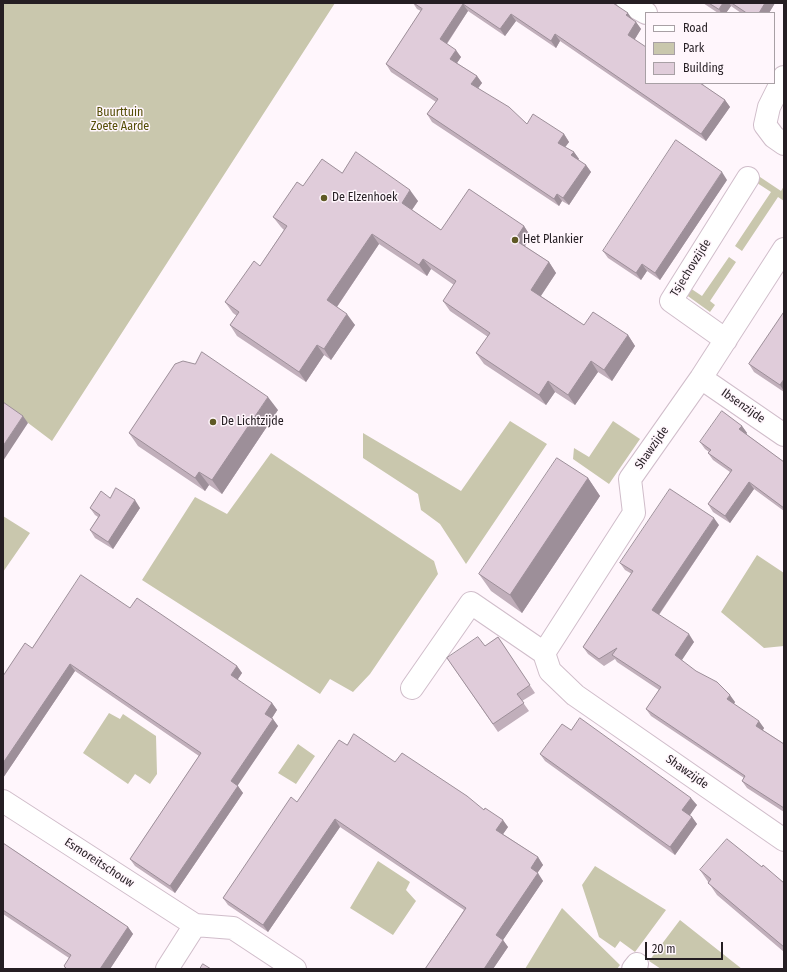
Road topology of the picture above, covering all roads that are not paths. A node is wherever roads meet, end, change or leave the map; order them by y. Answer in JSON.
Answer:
{"nodes":[{"id":1,"x":628,"y":3,"type":"edge"},
{"id":2,"x":645,"y":12,"type":"edge"},
{"id":3,"x":780,"y":76,"type":"edge"},
{"id":4,"x":784,"y":144,"type":"edge"},
{"id":5,"x":748,"y":178,"type":"dead end"},
{"id":6,"x":784,"y":249,"type":"edge"},
{"id":7,"x":726,"y":340,"type":"junction"},
{"id":8,"x":701,"y":378,"type":"junction"},
{"id":9,"x":784,"y":435,"type":"edge"},
{"id":10,"x":544,"y":653,"type":"junction"},
{"id":11,"x":412,"y":688,"type":"dead end"},
{"id":12,"x":3,"y":801,"type":"edge"},
{"id":13,"x":784,"y":840,"type":"edge"},
{"id":14,"x":195,"y":925,"type":"junction"},
{"id":15,"x":167,"y":969,"type":"edge"},
{"id":16,"x":295,"y":969,"type":"edge"}],
"edges":[{"from":1,"to":2,"type":"street"},
{"from":3,"to":4,"type":"street"},
{"from":5,"to":7,"type":"street","name":"Tsjechovzijde"},
{"from":6,"to":7,"type":"street","name":"Shawzijde"},
{"from":7,"to":8,"type":"street","name":"Shawzijde"},
{"from":8,"to":9,"type":"street","name":"Ibsenzijde"},
{"from":8,"to":10,"type":"street","name":"Shawzijde"},
{"from":10,"to":11,"type":"street"},
{"from":10,"to":13,"type":"street","name":"Shawzijde"},
{"from":12,"to":14,"type":"street","name":"Esmoreitschouw"},
{"from":14,"to":15,"type":"street"},
{"from":14,"to":16,"type":"street"}]}
